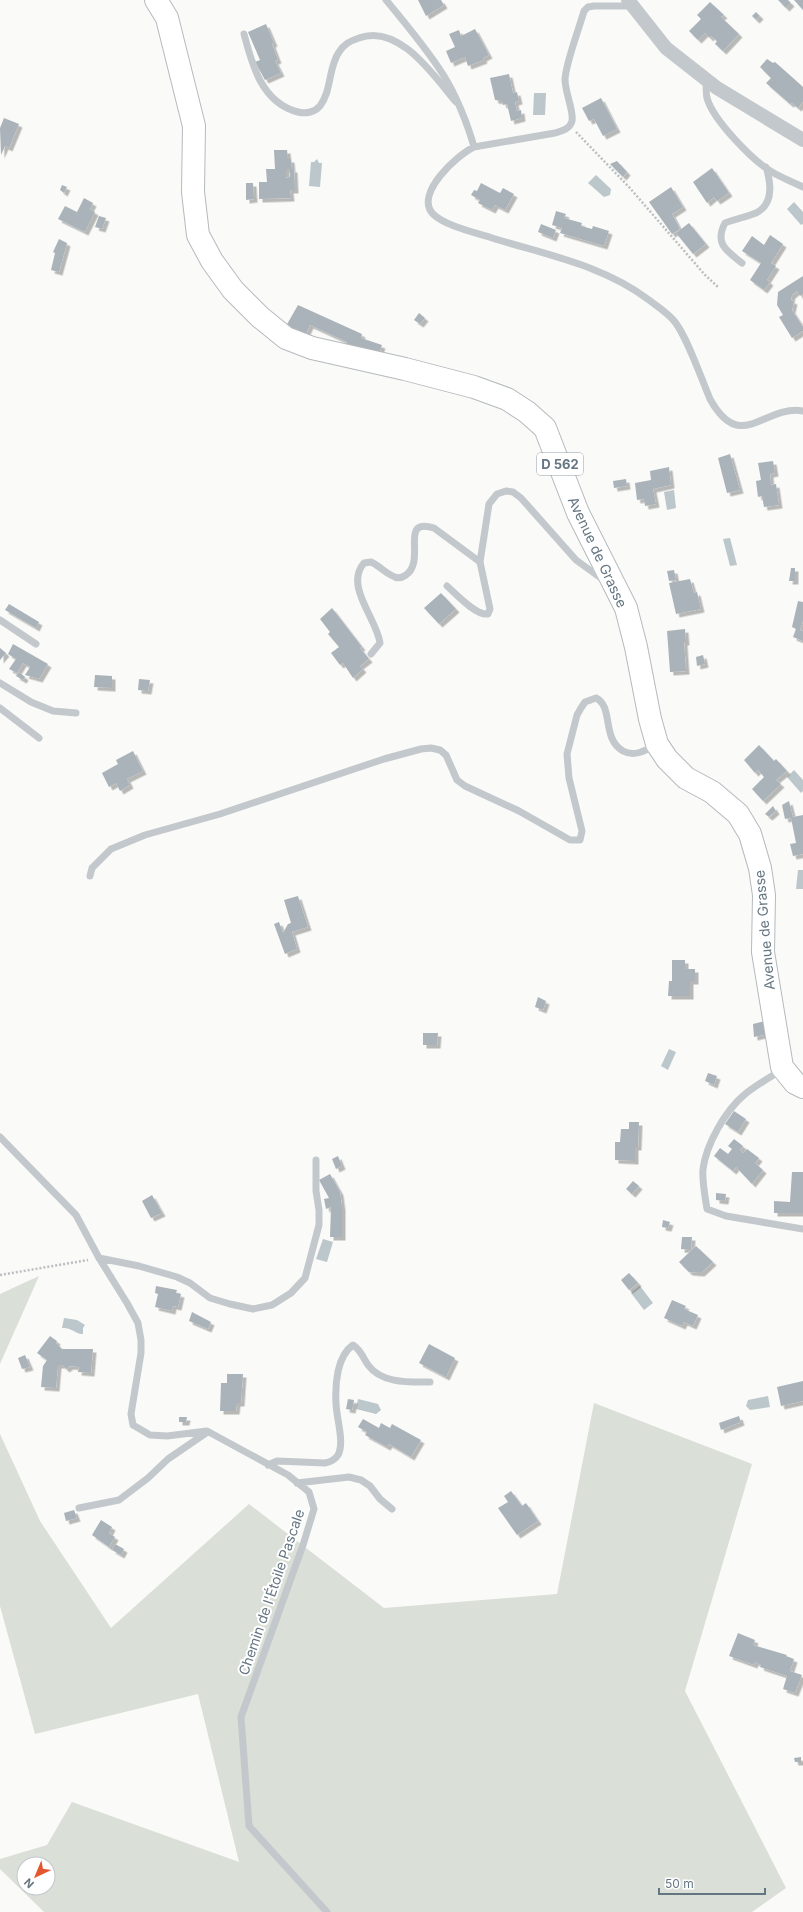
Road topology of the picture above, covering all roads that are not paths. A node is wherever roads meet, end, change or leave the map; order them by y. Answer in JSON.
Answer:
{"nodes":[{"id":1,"x":156,"y":0,"type":"edge"},
{"id":2,"x":386,"y":0,"type":"edge"},
{"id":3,"x":630,"y":3,"type":"edge"},
{"id":4,"x":244,"y":34,"type":"dead end"},
{"id":5,"x":706,"y":80,"type":"junction"},
{"id":6,"x":456,"y":102,"type":"junction"},
{"id":7,"x":803,"y":140,"type":"edge"},
{"id":8,"x":474,"y":147,"type":"junction"},
{"id":9,"x":766,"y":167,"type":"junction"},
{"id":10,"x":803,"y":187,"type":"edge"},
{"id":11,"x":742,"y":263,"type":"dead end"},
{"id":12,"x":803,"y":411,"type":"edge"},
{"id":13,"x":480,"y":562,"type":"junction"},
{"id":14,"x":447,"y":586,"type":"dead end"},
{"id":15,"x":618,"y":591,"type":"junction"},
{"id":16,"x":0,"y":620,"type":"edge"},
{"id":17,"x":36,"y":644,"type":"dead end"},
{"id":18,"x":371,"y":654,"type":"dead end"},
{"id":19,"x":0,"y":683,"type":"edge"},
{"id":20,"x":0,"y":708,"type":"edge"},
{"id":21,"x":76,"y":712,"type":"dead end"},
{"id":22,"x":39,"y":738,"type":"dead end"},
{"id":23,"x":657,"y":744,"type":"junction"},
{"id":24,"x":90,"y":876,"type":"dead end"},
{"id":25,"x":784,"y":1069,"type":"junction"},
{"id":26,"x":803,"y":1087,"type":"edge"},
{"id":27,"x":0,"y":1137,"type":"edge"},
{"id":28,"x":316,"y":1160,"type":"dead end"},
{"id":29,"x":803,"y":1229,"type":"edge"},
{"id":30,"x":99,"y":1258,"type":"junction"},
{"id":31,"x":430,"y":1382,"type":"dead end"},
{"id":32,"x":207,"y":1431,"type":"junction"},
{"id":33,"x":268,"y":1465,"type":"junction"},
{"id":34,"x":296,"y":1483,"type":"junction"},
{"id":35,"x":79,"y":1508,"type":"dead end"},
{"id":36,"x":392,"y":1509,"type":"dead end"},
{"id":37,"x":327,"y":1912,"type":"edge"}],
"edges":[{"from":1,"to":15,"type":"main road","name":"Avenue de Grasse","number":"D 562"},
{"from":2,"to":6,"type":"lane"},
{"from":3,"to":5,"type":"street"},
{"from":3,"to":8,"type":"lane"},
{"from":4,"to":6,"type":"lane"},
{"from":5,"to":7,"type":"street"},
{"from":5,"to":9,"type":"lane"},
{"from":6,"to":8,"type":"lane"},
{"from":8,"to":12,"type":"lane"},
{"from":9,"to":10,"type":"lane"},
{"from":9,"to":11,"type":"lane"},
{"from":13,"to":14,"type":"lane"},
{"from":13,"to":15,"type":"lane"},
{"from":13,"to":18,"type":"lane"},
{"from":15,"to":23,"type":"main road","name":"Avenue de Grasse","number":"D 562"},
{"from":16,"to":17,"type":"lane"},
{"from":19,"to":21,"type":"lane"},
{"from":20,"to":22,"type":"lane"},
{"from":23,"to":24,"type":"lane"},
{"from":23,"to":25,"type":"main road","name":"Avenue de Grasse","number":"D 562"},
{"from":25,"to":26,"type":"main road"},
{"from":25,"to":29,"type":"lane"},
{"from":27,"to":30,"type":"lane"},
{"from":28,"to":30,"type":"lane"},
{"from":30,"to":32,"type":"lane"},
{"from":31,"to":33,"type":"lane"},
{"from":32,"to":33,"type":"lane","name":"Chemin de l'Étoile Pascale"},
{"from":32,"to":35,"type":"lane"},
{"from":33,"to":34,"type":"lane","name":"Chemin de l'Étoile Pascale"},
{"from":34,"to":36,"type":"lane"},
{"from":34,"to":37,"type":"lane","name":"Chemin de l'Étoile Pascale"}]}
